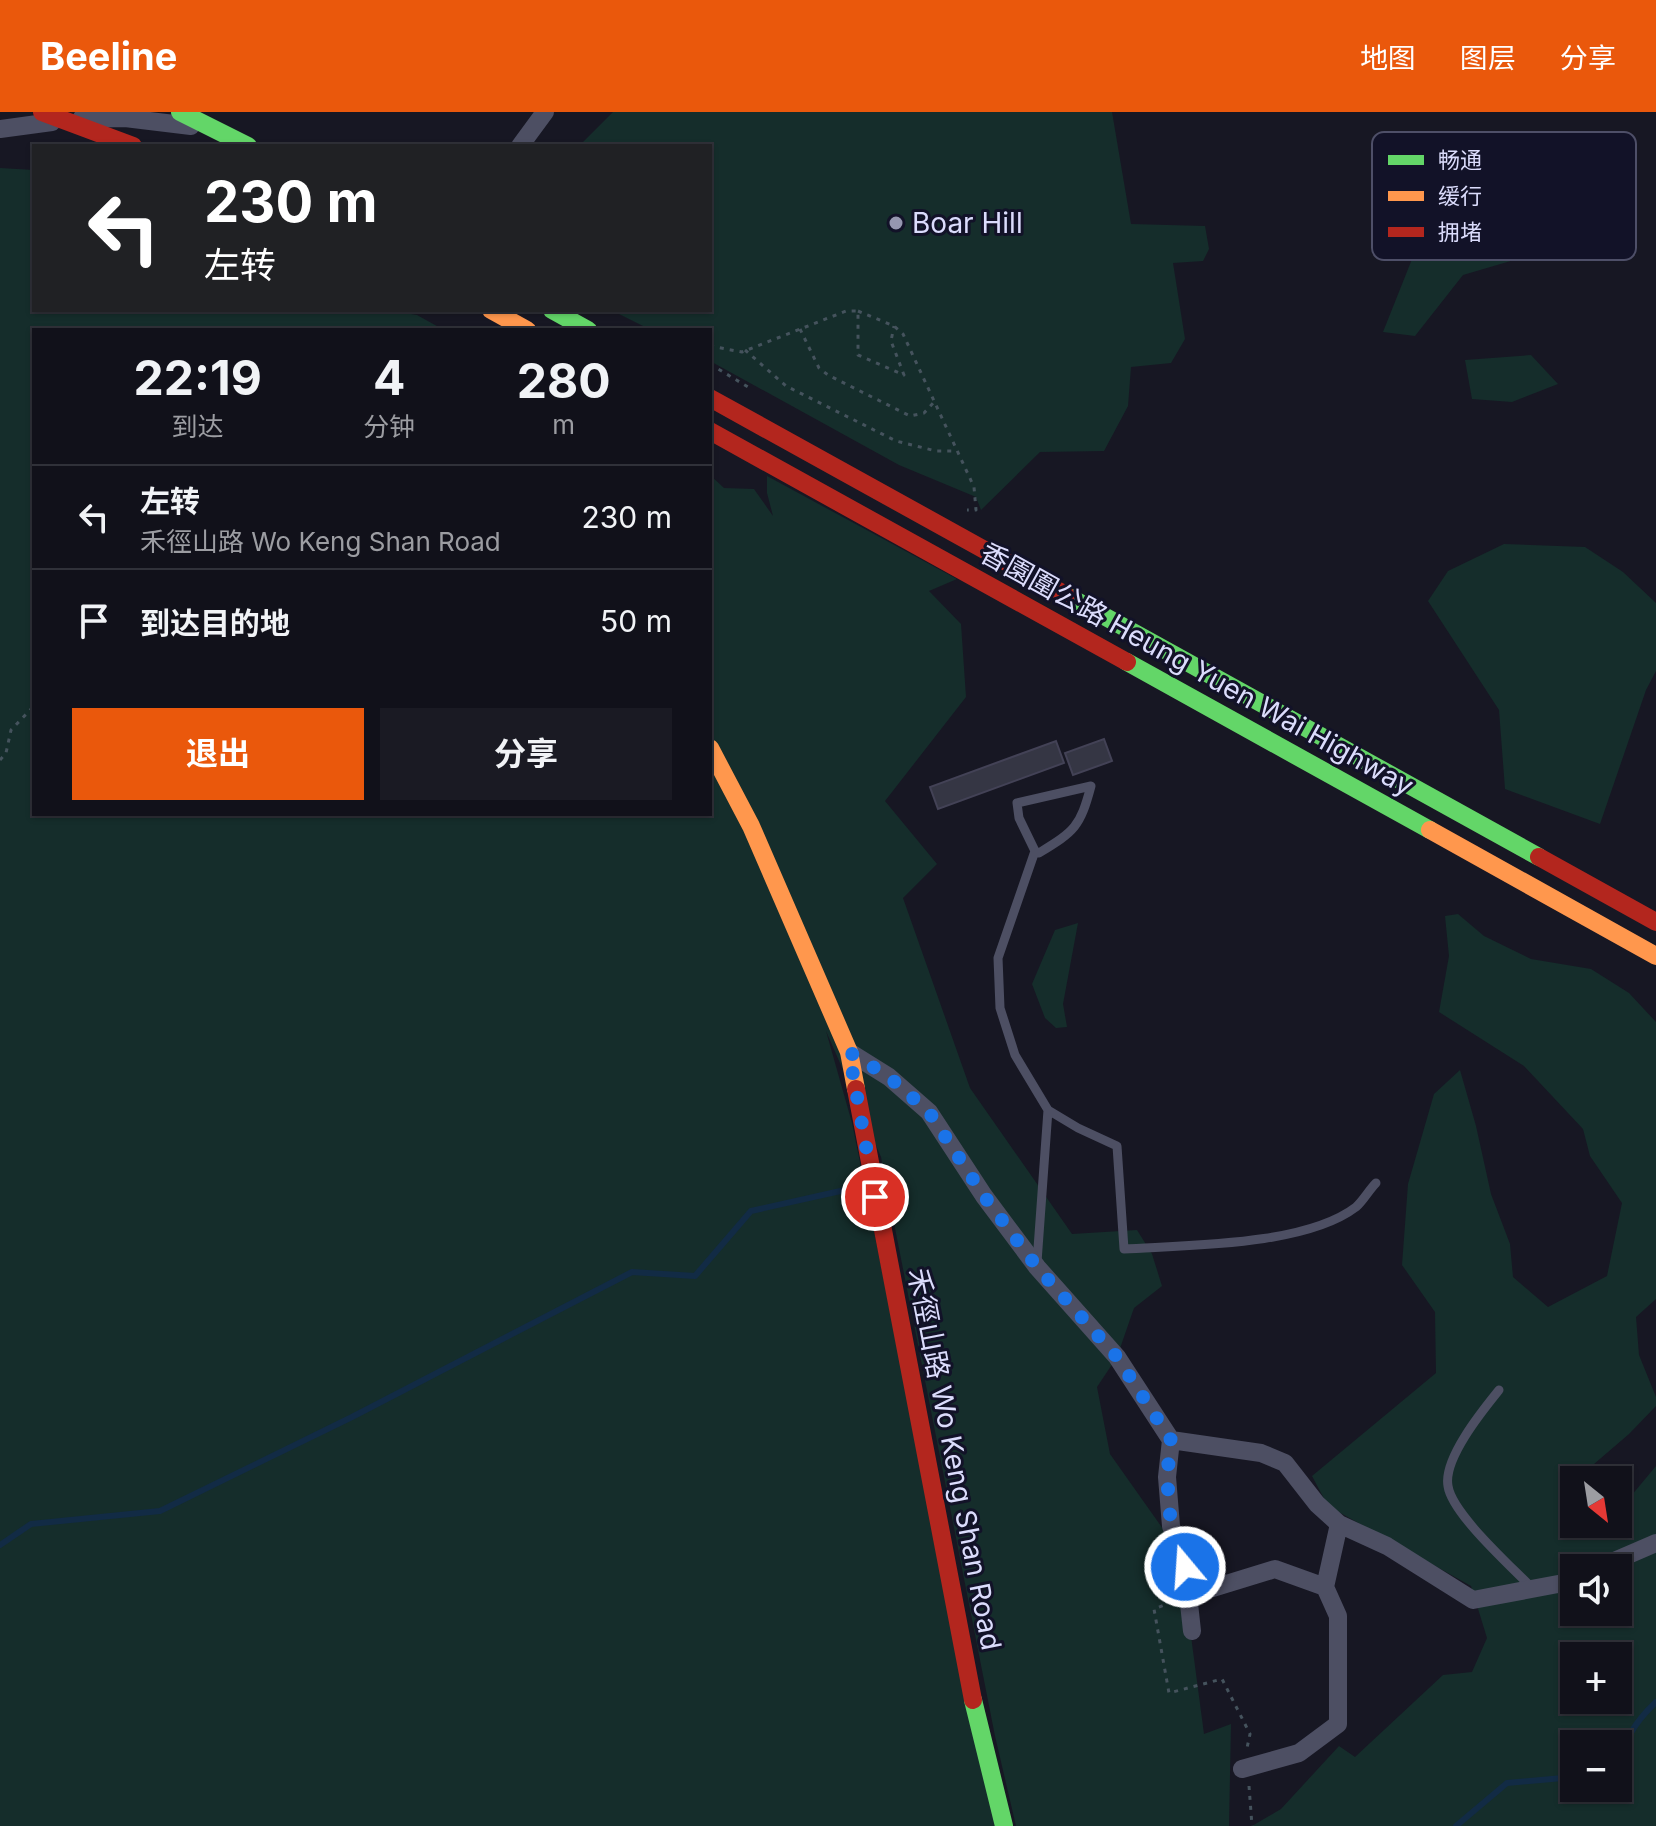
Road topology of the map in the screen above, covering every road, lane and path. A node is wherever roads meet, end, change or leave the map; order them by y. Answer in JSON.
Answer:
{"nodes":[{"id":1,"x":42,"y":112,"type":"edge"},
{"id":2,"x":180,"y":112,"type":"edge"},
{"id":3,"x":545,"y":112,"type":"edge"},
{"id":4,"x":0,"y":129,"type":"edge"},
{"id":5,"x":128,"y":144,"type":"edge"},
{"id":6,"x":244,"y":144,"type":"edge"},
{"id":7,"x":253,"y":144,"type":"edge"},
{"id":8,"x":521,"y":144,"type":"edge"},
{"id":9,"x":858,"y":311,"type":"junction"},
{"id":10,"x":493,"y":312,"type":"edge"},
{"id":11,"x":556,"y":312,"type":"edge"},
{"id":12,"x":894,"y":326,"type":"junction"},
{"id":13,"x":523,"y":328,"type":"edge"},
{"id":14,"x":584,"y":328,"type":"edge"},
{"id":15,"x":800,"y":329,"type":"junction"},
{"id":16,"x":712,"y":346,"type":"edge"},
{"id":17,"x":745,"y":350,"type":"junction"},
{"id":18,"x":712,"y":365,"type":"edge"},
{"id":19,"x":749,"y":388,"type":"dead end"},
{"id":20,"x":712,"y":399,"type":"edge"},
{"id":21,"x":934,"y":402,"type":"junction"},
{"id":22,"x":712,"y":432,"type":"edge"},
{"id":23,"x":957,"y":451,"type":"junction"},
{"id":24,"x":966,"y":510,"type":"dead end"},
{"id":25,"x":32,"y":708,"type":"edge"},
{"id":26,"x":712,"y":752,"type":"edge"},
{"id":27,"x":0,"y":760,"type":"edge"},
{"id":28,"x":1035,"y":851,"type":"junction"},
{"id":29,"x":1656,"y":922,"type":"edge"},
{"id":30,"x":1656,"y":956,"type":"edge"},
{"id":31,"x":849,"y":1052,"type":"junction"},
{"id":32,"x":1048,"y":1110,"type":"junction"},
{"id":33,"x":1376,"y":1183,"type":"dead end"},
{"id":34,"x":1037,"y":1267,"type":"junction"},
{"id":35,"x":1499,"y":1390,"type":"dead end"},
{"id":36,"x":1171,"y":1440,"type":"junction"},
{"id":37,"x":1339,"y":1524,"type":"junction"},
{"id":38,"x":1656,"y":1543,"type":"edge"},
{"id":39,"x":1630,"y":1554,"type":"edge"},
{"id":40,"x":1560,"y":1584,"type":"edge"},
{"id":41,"x":1325,"y":1587,"type":"junction"},
{"id":42,"x":1533,"y":1589,"type":"junction"},
{"id":43,"x":1187,"y":1596,"type":"junction"},
{"id":44,"x":1192,"y":1631,"type":"dead end"},
{"id":45,"x":1242,"y":1769,"type":"junction"},
{"id":46,"x":1004,"y":1826,"type":"edge"},
{"id":47,"x":1252,"y":1826,"type":"edge"}],
"edges":[{"from":1,"to":5,"type":"main road","bridge":true},
{"from":2,"to":6,"type":"main road","bridge":true},
{"from":3,"to":8,"type":"street"},
{"from":4,"to":7,"type":"street"},
{"from":9,"to":12,"type":"path"},
{"from":9,"to":12,"type":"path"},
{"from":9,"to":15,"type":"path"},
{"from":10,"to":13,"type":"main road"},
{"from":11,"to":14,"type":"main road"},
{"from":12,"to":21,"type":"path"},
{"from":15,"to":17,"type":"path"},
{"from":15,"to":21,"type":"path"},
{"from":16,"to":17,"type":"path"},
{"from":17,"to":23,"type":"path"},
{"from":18,"to":19,"type":"path"},
{"from":20,"to":29,"type":"main road","name":"香園圍公路 Heung Yuen Wai Highway"},
{"from":21,"to":23,"type":"path"},
{"from":22,"to":30,"type":"main road","name":"香園圍公路 Heung Yuen Wai Highway"},
{"from":23,"to":24,"type":"path"},
{"from":25,"to":27,"type":"path"},
{"from":26,"to":31,"type":"main road","name":"禾徑山路 Wo Keng Shan Road"},
{"from":28,"to":28,"type":"lane"},
{"from":28,"to":32,"type":"lane"},
{"from":31,"to":34,"type":"street"},
{"from":31,"to":46,"type":"main road","name":"禾徑山路 Wo Keng Shan Road"},
{"from":32,"to":33,"type":"lane"},
{"from":32,"to":34,"type":"lane"},
{"from":34,"to":36,"type":"street"},
{"from":35,"to":42,"type":"lane"},
{"from":36,"to":37,"type":"street"},
{"from":36,"to":43,"type":"street"},
{"from":37,"to":41,"type":"street"},
{"from":37,"to":42,"type":"street"},
{"from":38,"to":39,"type":"street"},
{"from":40,"to":42,"type":"street"},
{"from":41,"to":43,"type":"street"},
{"from":41,"to":45,"type":"street"},
{"from":43,"to":44,"type":"street"},
{"from":43,"to":45,"type":"path"},
{"from":45,"to":47,"type":"path"}]}
